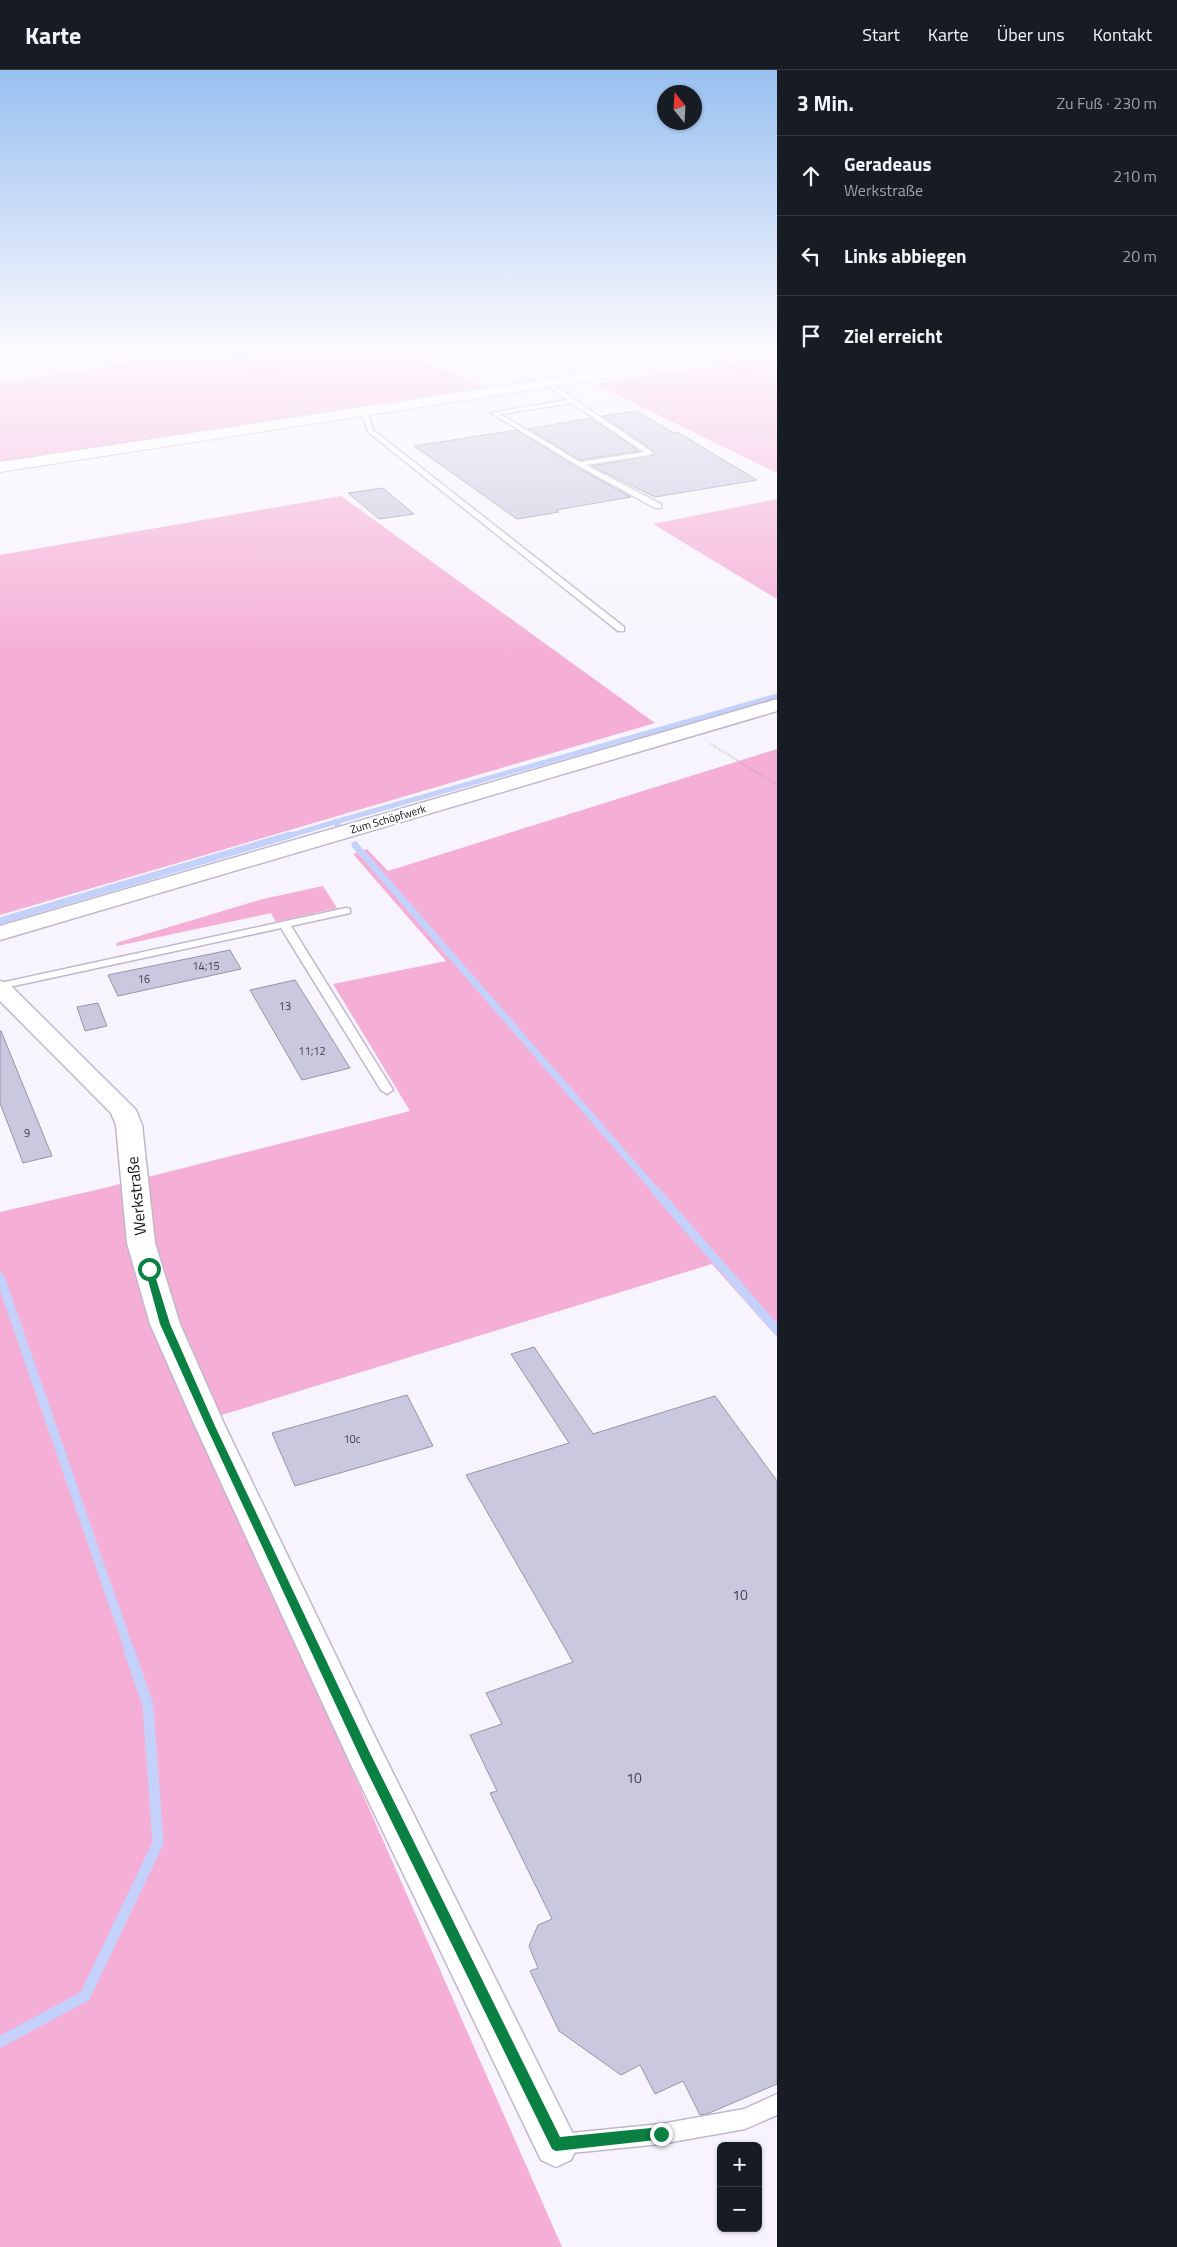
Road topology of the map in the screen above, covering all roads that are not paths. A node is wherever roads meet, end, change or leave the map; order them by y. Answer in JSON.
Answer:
{"nodes":[{"id":1,"x":120,"y":453,"type":"edge"},
{"id":2,"x":398,"y":453,"type":"edge"},
{"id":3,"x":560,"y":453,"type":"edge"},
{"id":4,"x":649,"y":453,"type":"edge"},
{"id":5,"x":579,"y":464,"type":"junction"},
{"id":6,"x":0,"y":468,"type":"edge"},
{"id":7,"x":658,"y":506,"type":"dead end"},
{"id":8,"x":621,"y":628,"type":"dead end"},
{"id":9,"x":777,"y":705,"type":"edge"},
{"id":10,"x":346,"y":911,"type":"dead end"},
{"id":11,"x":284,"y":924,"type":"junction"},
{"id":12,"x":0,"y":933,"type":"edge"},
{"id":13,"x":0,"y":987,"type":"edge"},
{"id":14,"x":387,"y":1090,"type":"dead end"},
{"id":15,"x":777,"y":2104,"type":"edge"},
{"id":16,"x":556,"y":2144,"type":"joint"}],
"edges":[{"from":1,"to":6,"type":"street"},
{"from":2,"to":8,"type":"lane"},
{"from":3,"to":5,"type":"lane"},
{"from":4,"to":5,"type":"lane"},
{"from":5,"to":7,"type":"lane"},
{"from":9,"to":12,"type":"street","name":"Zum Schöpfwerk"},
{"from":10,"to":11,"type":"lane"},
{"from":11,"to":13,"type":"lane"},
{"from":11,"to":14,"type":"lane"},
{"from":13,"to":16,"type":"street","name":"Werkstraße"},
{"from":15,"to":16,"type":"lane"}]}
